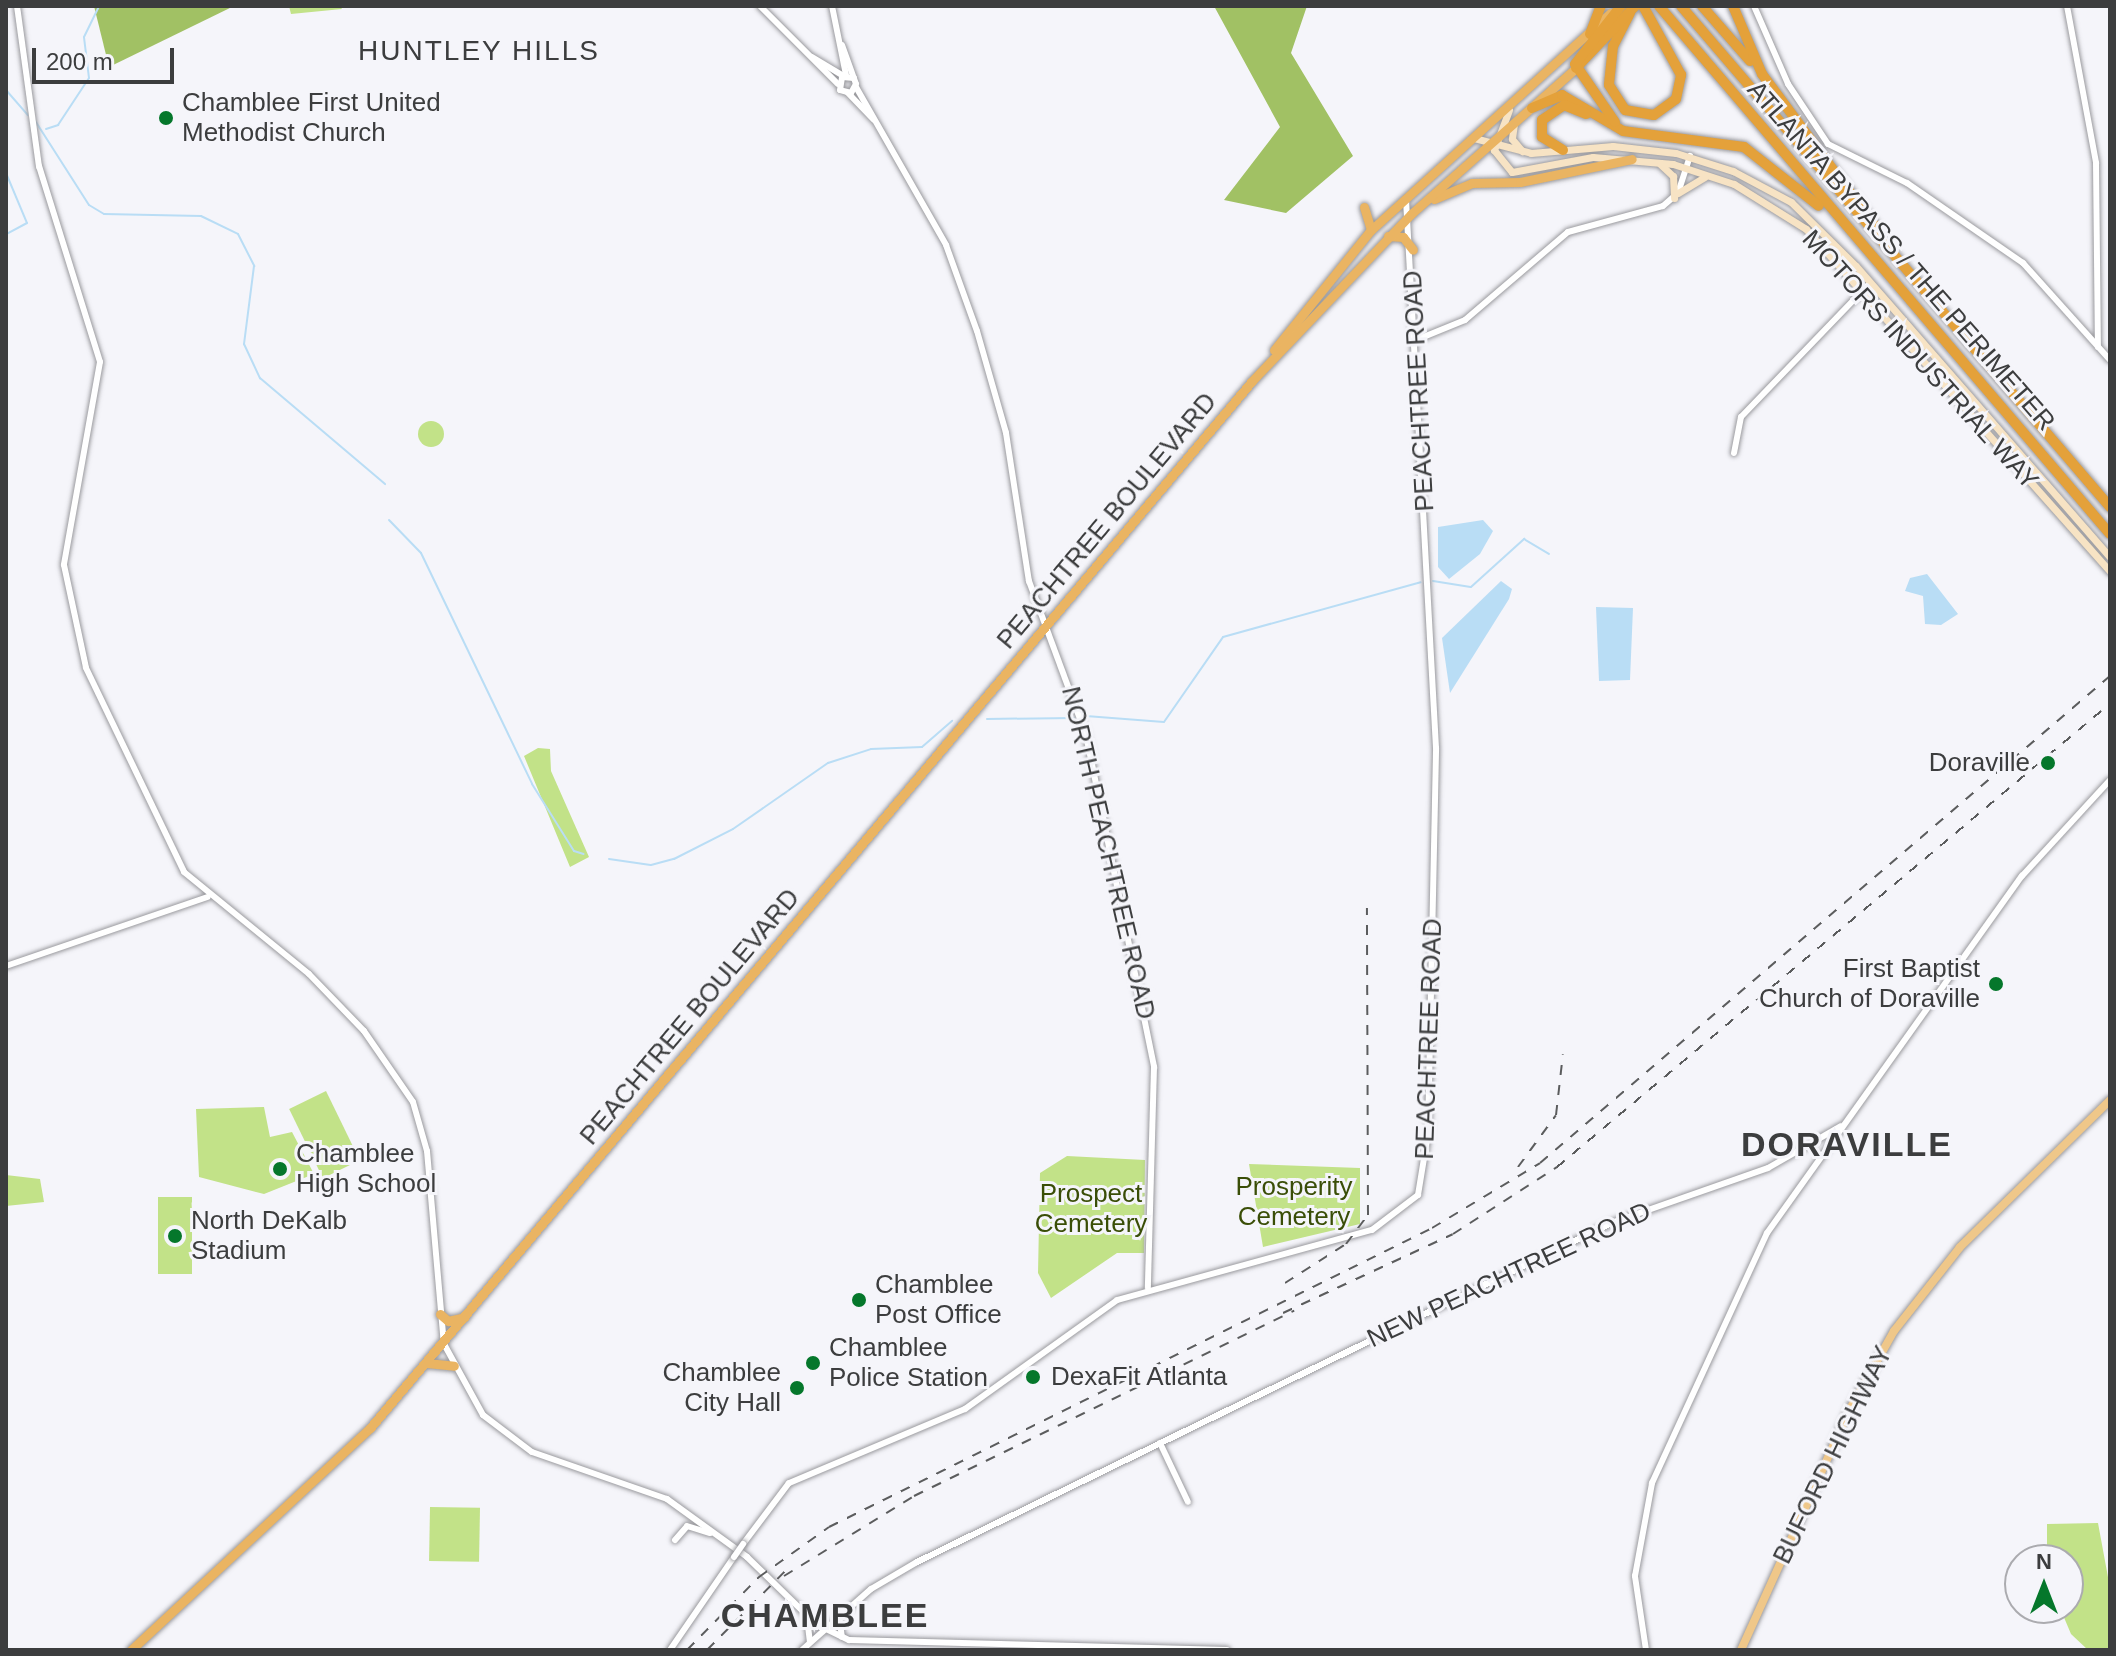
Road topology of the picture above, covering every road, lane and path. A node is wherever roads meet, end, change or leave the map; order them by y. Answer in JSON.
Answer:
{"nodes":[{"id":1,"x":17,"y":6,"type":"edge"},
{"id":2,"x":760,"y":6,"type":"edge"},
{"id":3,"x":832,"y":6,"type":"edge"},
{"id":4,"x":1601,"y":6,"type":"edge"},
{"id":5,"x":1643,"y":6,"type":"edge"},
{"id":6,"x":1681,"y":6,"type":"edge"},
{"id":7,"x":1702,"y":6,"type":"edge"},
{"id":8,"x":1733,"y":6,"type":"edge"},
{"id":9,"x":1754,"y":6,"type":"edge"},
{"id":10,"x":2067,"y":6,"type":"edge"},
{"id":11,"x":1626,"y":8,"type":"edge"},
{"id":12,"x":1662,"y":10,"type":"edge"},
{"id":13,"x":1590,"y":34,"type":"junction"},
{"id":14,"x":842,"y":45,"type":"junction"},
{"id":15,"x":843,"y":56,"type":"junction"},
{"id":16,"x":812,"y":57,"type":"junction"},
{"id":17,"x":831,"y":68,"type":"junction"},
{"id":18,"x":1576,"y":68,"type":"junction"},
{"id":19,"x":1762,"y":74,"type":"junction"},
{"id":20,"x":848,"y":76,"type":"junction"},
{"id":21,"x":838,"y":84,"type":"junction"},
{"id":22,"x":856,"y":87,"type":"junction"},
{"id":23,"x":848,"y":93,"type":"junction"},
{"id":24,"x":1532,"y":108,"type":"junction"},
{"id":25,"x":1509,"y":110,"type":"junction"},
{"id":26,"x":874,"y":120,"type":"junction"},
{"id":27,"x":1514,"y":124,"type":"junction"},
{"id":28,"x":1612,"y":126,"type":"junction"},
{"id":29,"x":1650,"y":134,"type":"junction"},
{"id":30,"x":1474,"y":138,"type":"junction"},
{"id":31,"x":1494,"y":141,"type":"junction"},
{"id":32,"x":1563,"y":150,"type":"junction"},
{"id":33,"x":1524,"y":152,"type":"junction"},
{"id":34,"x":1690,"y":156,"type":"junction"},
{"id":35,"x":1632,"y":159,"type":"junction"},
{"id":36,"x":1658,"y":163,"type":"junction"},
{"id":37,"x":1687,"y":168,"type":"junction"},
{"id":38,"x":1714,"y":177,"type":"junction"},
{"id":39,"x":1676,"y":195,"type":"junction"},
{"id":40,"x":1406,"y":199,"type":"junction"},
{"id":41,"x":1424,"y":203,"type":"junction"},
{"id":42,"x":1364,"y":207,"type":"dead end"},
{"id":43,"x":1411,"y":214,"type":"junction"},
{"id":44,"x":1371,"y":230,"type":"junction"},
{"id":45,"x":1850,"y":234,"type":"junction"},
{"id":46,"x":1388,"y":236,"type":"junction"},
{"id":47,"x":1885,"y":244,"type":"junction"},
{"id":48,"x":1413,"y":250,"type":"junction"},
{"id":49,"x":1866,"y":286,"type":"junction"},
{"id":50,"x":2097,"y":321,"type":"junction"},
{"id":51,"x":2082,"y":328,"type":"junction"},
{"id":52,"x":1416,"y":340,"type":"junction"},
{"id":53,"x":2098,"y":347,"type":"junction"},
{"id":54,"x":2110,"y":360,"type":"edge"},
{"id":55,"x":1251,"y":382,"type":"junction"},
{"id":56,"x":1734,"y":453,"type":"dead end"},
{"id":57,"x":2110,"y":507,"type":"edge"},
{"id":58,"x":2110,"y":534,"type":"edge"},
{"id":59,"x":2110,"y":557,"type":"edge"},
{"id":60,"x":2110,"y":572,"type":"edge"},
{"id":61,"x":1047,"y":627,"type":"junction"},
{"id":62,"x":2110,"y":780,"type":"edge"},
{"id":63,"x":208,"y":897,"type":"junction"},
{"id":64,"x":6,"y":966,"type":"edge"},
{"id":65,"x":2110,"y":1100,"type":"edge"},
{"id":66,"x":1841,"y":1126,"type":"junction"},
{"id":67,"x":1148,"y":1288,"type":"junction"},
{"id":68,"x":440,"y":1314,"type":"junction"},
{"id":69,"x":468,"y":1315,"type":"junction"},
{"id":70,"x":444,"y":1344,"type":"junction"},
{"id":71,"x":426,"y":1363,"type":"junction"},
{"id":72,"x":454,"y":1366,"type":"junction"},
{"id":73,"x":1160,"y":1443,"type":"junction"},
{"id":74,"x":1188,"y":1502,"type":"dead end"},
{"id":75,"x":718,"y":1536,"type":"junction"},
{"id":76,"x":675,"y":1540,"type":"dead end"},
{"id":77,"x":805,"y":1614,"type":"junction"},
{"id":78,"x":839,"y":1614,"type":"junction"},
{"id":79,"x":824,"y":1628,"type":"junction"},
{"id":80,"x":842,"y":1637,"type":"junction"},
{"id":81,"x":810,"y":1642,"type":"junction"},
{"id":82,"x":131,"y":1650,"type":"edge"},
{"id":83,"x":670,"y":1650,"type":"edge"},
{"id":84,"x":802,"y":1650,"type":"edge"},
{"id":85,"x":1227,"y":1650,"type":"edge"},
{"id":86,"x":1646,"y":1650,"type":"edge"},
{"id":87,"x":1741,"y":1650,"type":"edge"}],
"edges":[{"from":1,"to":63,"type":"street"},
{"from":2,"to":16,"type":"street"},
{"from":3,"to":14,"type":"street","name":"NORTH PEACHTREE ROAD"},
{"from":4,"to":13,"type":"highway"},
{"from":5,"to":11,"type":"highway"},
{"from":6,"to":47,"type":"highway","name":"ATLANTA BYPASS / THE PERIMETER"},
{"from":7,"to":19,"type":"highway"},
{"from":8,"to":19,"type":"highway"},
{"from":9,"to":51,"type":"street"},
{"from":10,"to":50,"type":"street"},
{"from":11,"to":13,"type":"highway","name":"PEACHTREE BOULEVARD"},
{"from":11,"to":18,"type":"highway"},
{"from":12,"to":45,"type":"highway","name":"ATLANTA BYPASS / THE PERIMETER"},
{"from":13,"to":25,"type":"highway","name":"PEACHTREE BOULEVARD"},
{"from":14,"to":15,"type":"street","name":"NORTH PEACHTREE ROAD"},
{"from":14,"to":20,"type":"street","name":"NORTH PEACHTREE ROAD"},
{"from":15,"to":17,"type":"street"},
{"from":15,"to":20,"type":"street","name":"NORTH PEACHTREE ROAD"},
{"from":16,"to":17,"type":"street"},
{"from":16,"to":21,"type":"street","name":"NORTH PEACHTREE ROAD"},
{"from":17,"to":20,"type":"street"},
{"from":18,"to":24,"type":"highway","name":"PEACHTREE BOULEVARD"},
{"from":18,"to":29,"type":"highway"},
{"from":19,"to":47,"type":"highway"},
{"from":20,"to":21,"type":"street"},
{"from":20,"to":22,"type":"street","name":"NORTH PEACHTREE ROAD"},
{"from":21,"to":23,"type":"street","name":"NORTH PEACHTREE ROAD"},
{"from":22,"to":23,"type":"street"},
{"from":22,"to":26,"type":"street","name":"NORTH PEACHTREE ROAD"},
{"from":23,"to":26,"type":"street","name":"NORTH PEACHTREE ROAD"},
{"from":24,"to":27,"type":"highway","name":"PEACHTREE BOULEVARD"},
{"from":24,"to":28,"type":"highway"},
{"from":25,"to":30,"type":"highway","name":"PEACHTREE BOULEVARD"},
{"from":25,"to":31,"type":"main road"},
{"from":26,"to":61,"type":"street","name":"NORTH PEACHTREE ROAD"},
{"from":27,"to":31,"type":"highway","name":"PEACHTREE BOULEVARD"},
{"from":27,"to":33,"type":"main road"},
{"from":28,"to":29,"type":"highway"},
{"from":28,"to":32,"type":"highway"},
{"from":29,"to":45,"type":"highway"},
{"from":30,"to":31,"type":"main road","name":"MOTORS INDUSTRIAL WAY"},
{"from":30,"to":40,"type":"highway","name":"PEACHTREE BOULEVARD"},
{"from":31,"to":33,"type":"main road","name":"MOTORS INDUSTRIAL WAY"},
{"from":31,"to":35,"type":"main road","name":"MOTORS INDUSTRIAL WAY"},
{"from":31,"to":41,"type":"highway","name":"PEACHTREE BOULEVARD"},
{"from":32,"to":33,"type":"main road","name":"MOTORS INDUSTRIAL WAY"},
{"from":32,"to":34,"type":"main road","name":"MOTORS INDUSTRIAL WAY"},
{"from":34,"to":37,"type":"street"},
{"from":34,"to":49,"type":"main road","name":"MOTORS INDUSTRIAL WAY"},
{"from":35,"to":36,"type":"main road","name":"MOTORS INDUSTRIAL WAY"},
{"from":35,"to":41,"type":"highway"},
{"from":36,"to":37,"type":"main road","name":"MOTORS INDUSTRIAL WAY"},
{"from":36,"to":39,"type":"main road"},
{"from":37,"to":38,"type":"main road","name":"MOTORS INDUSTRIAL WAY"},
{"from":37,"to":39,"type":"street"},
{"from":38,"to":39,"type":"main road"},
{"from":38,"to":49,"type":"main road","name":"MOTORS INDUSTRIAL WAY"},
{"from":39,"to":52,"type":"street"},
{"from":40,"to":43,"type":"street","name":"PEACHTREE ROAD"},
{"from":40,"to":44,"type":"highway","name":"PEACHTREE BOULEVARD"},
{"from":41,"to":43,"type":"highway","name":"PEACHTREE BOULEVARD"},
{"from":42,"to":44,"type":"highway"},
{"from":43,"to":46,"type":"highway","name":"PEACHTREE BOULEVARD"},
{"from":43,"to":48,"type":"street","name":"PEACHTREE ROAD"},
{"from":44,"to":55,"type":"highway","name":"PEACHTREE BOULEVARD"},
{"from":45,"to":58,"type":"highway","name":"ATLANTA BYPASS / THE PERIMETER"},
{"from":46,"to":48,"type":"highway"},
{"from":46,"to":55,"type":"highway","name":"PEACHTREE BOULEVARD"},
{"from":47,"to":57,"type":"highway","name":"ATLANTA BYPASS / THE PERIMETER"},
{"from":48,"to":52,"type":"street","name":"PEACHTREE ROAD"},
{"from":49,"to":56,"type":"street"},
{"from":49,"to":59,"type":"main road","name":"MOTORS INDUSTRIAL WAY"},
{"from":49,"to":60,"type":"main road","name":"MOTORS INDUSTRIAL WAY"},
{"from":50,"to":51,"type":"street"},
{"from":50,"to":53,"type":"street"},
{"from":51,"to":53,"type":"street"},
{"from":52,"to":67,"type":"street","name":"PEACHTREE ROAD"},
{"from":53,"to":54,"type":"street"},
{"from":55,"to":61,"type":"highway","name":"PEACHTREE BOULEVARD"},
{"from":61,"to":67,"type":"street","name":"NORTH PEACHTREE ROAD"},
{"from":61,"to":69,"type":"highway","name":"PEACHTREE BOULEVARD"},
{"from":62,"to":66,"type":"street","name":"NEW PEACHTREE ROAD"},
{"from":63,"to":64,"type":"street"},
{"from":63,"to":68,"type":"street"},
{"from":65,"to":87,"type":"main road","name":"BUFORD HIGHWAY"},
{"from":66,"to":73,"type":"street","name":"NEW PEACHTREE ROAD"},
{"from":66,"to":86,"type":"street"},
{"from":67,"to":83,"type":"street","name":"PEACHTREE ROAD","bridge":true},
{"from":68,"to":69,"type":"highway"},
{"from":68,"to":70,"type":"street"},
{"from":69,"to":70,"type":"highway","name":"PEACHTREE BOULEVARD"},
{"from":70,"to":71,"type":"highway","name":"PEACHTREE BOULEVARD"},
{"from":70,"to":72,"type":"street"},
{"from":71,"to":72,"type":"highway"},
{"from":71,"to":82,"type":"highway","name":"PEACHTREE BOULEVARD"},
{"from":72,"to":75,"type":"street"},
{"from":73,"to":74,"type":"street"},
{"from":73,"to":78,"type":"street","name":"NEW PEACHTREE ROAD"},
{"from":75,"to":76,"type":"street"},
{"from":75,"to":77,"type":"street"},
{"from":77,"to":79,"type":"street"},
{"from":77,"to":81,"type":"street"},
{"from":78,"to":79,"type":"street","name":"NEW PEACHTREE ROAD"},
{"from":78,"to":80,"type":"street"},
{"from":79,"to":80,"type":"street"},
{"from":79,"to":81,"type":"street","name":"NEW PEACHTREE ROAD"},
{"from":80,"to":85,"type":"street"},
{"from":81,"to":84,"type":"street","name":"NEW PEACHTREE ROAD"}]}
